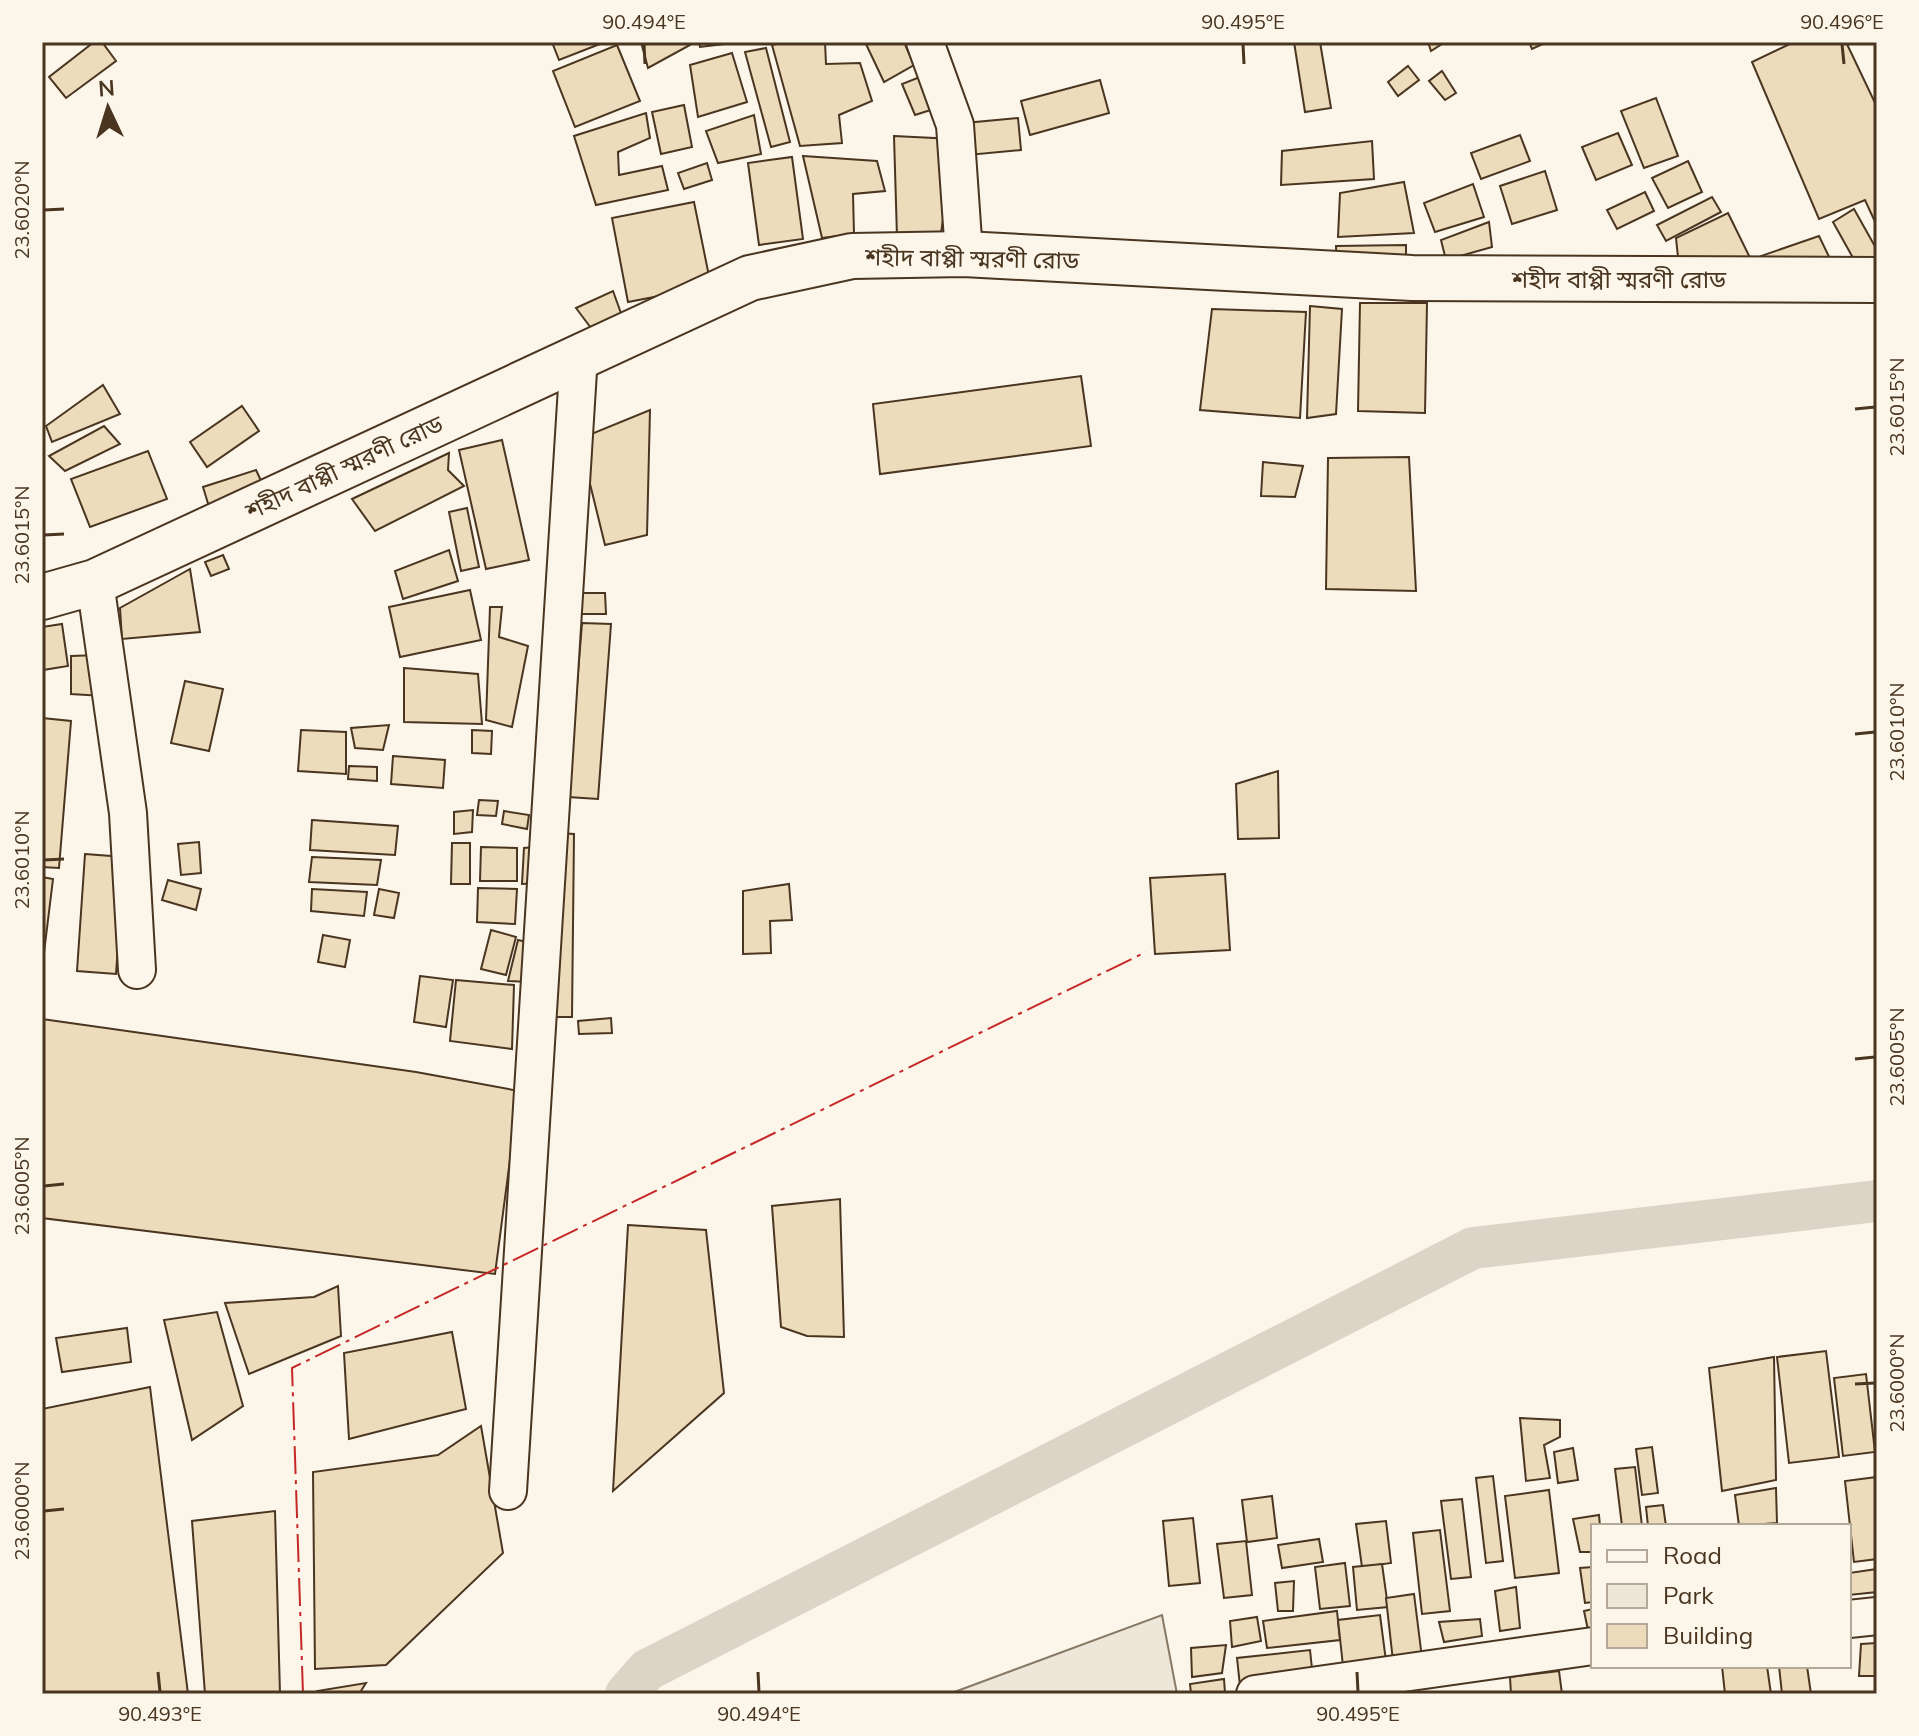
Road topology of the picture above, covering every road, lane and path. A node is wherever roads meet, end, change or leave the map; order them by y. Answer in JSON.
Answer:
{"nodes":[{"id":1,"x":925,"y":42,"type":"edge"},
{"id":2,"x":964,"y":254,"type":"junction"},
{"id":3,"x":1877,"y":280,"type":"edge"},
{"id":4,"x":579,"y":355,"type":"junction"},
{"id":5,"x":95,"y":582,"type":"junction"},
{"id":6,"x":42,"y":597,"type":"edge"},
{"id":7,"x":137,"y":970,"type":"dead end"},
{"id":8,"x":508,"y":1491,"type":"dead end"},
{"id":9,"x":1877,"y":1616,"type":"edge"},
{"id":10,"x":1851,"y":1619,"type":"edge"},
{"id":11,"x":1591,"y":1646,"type":"edge"},
{"id":12,"x":1255,"y":1694,"type":"edge"}],
"edges":[{"from":1,"to":2,"type":"street"},
{"from":2,"to":3,"type":"street","name":"শহীদ বাপ্পী স্মরণী রোড"},
{"from":2,"to":4,"type":"street","name":"শহীদ বাপ্পী স্মরণী রোড"},
{"from":4,"to":5,"type":"street","name":"শহীদ বাপ্পী স্মরণী রোড"},
{"from":4,"to":8,"type":"street"},
{"from":5,"to":6,"type":"street","name":"শহীদ বাপ্পী স্মরণী রোড"},
{"from":5,"to":7,"type":"street"},
{"from":9,"to":10,"type":"street"},
{"from":11,"to":12,"type":"street"}]}
